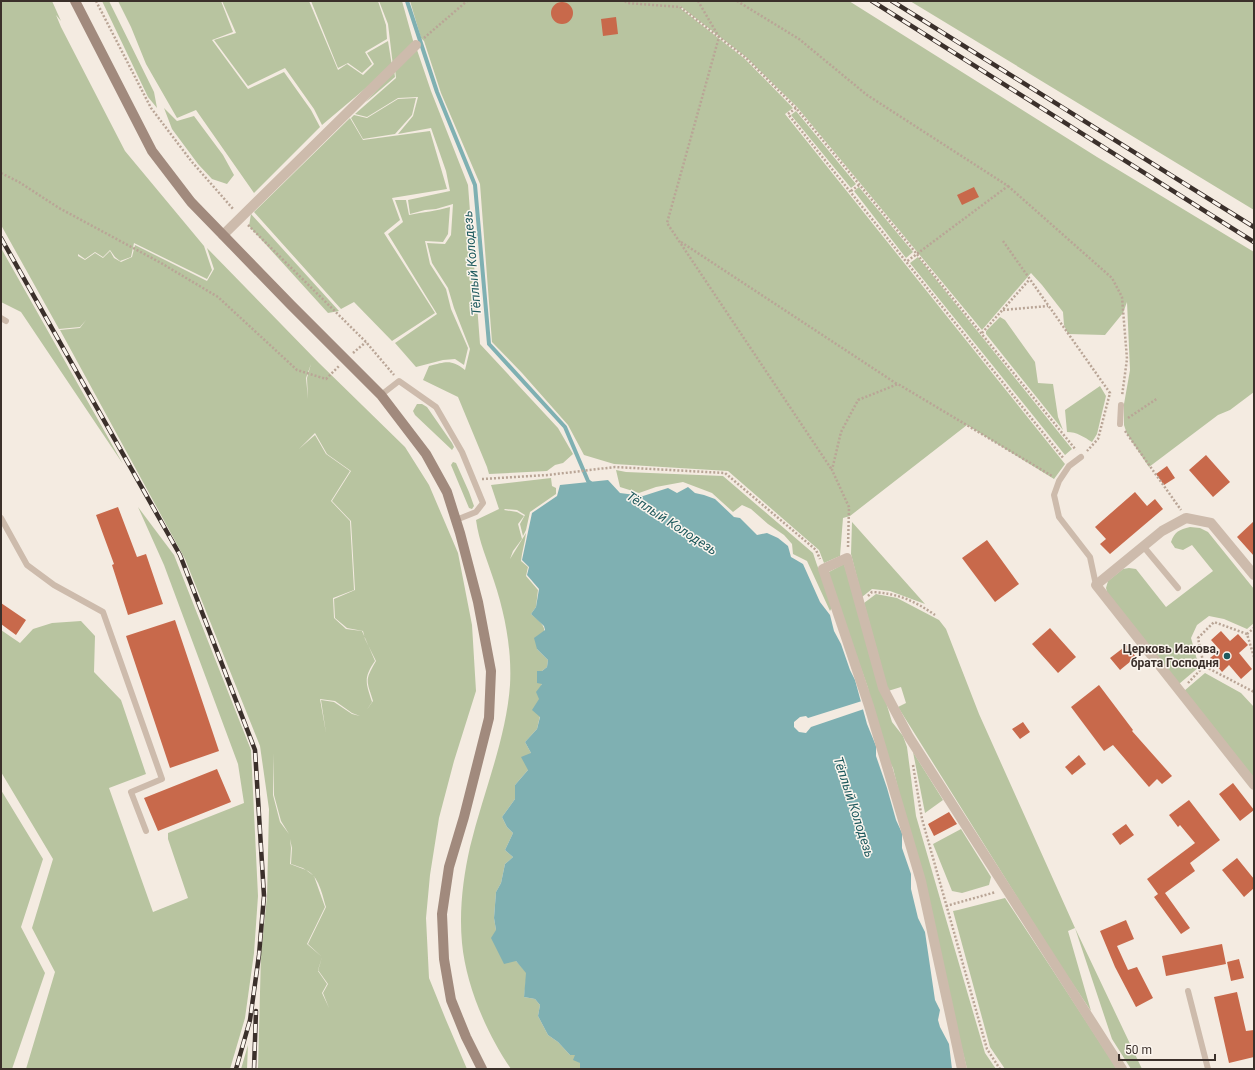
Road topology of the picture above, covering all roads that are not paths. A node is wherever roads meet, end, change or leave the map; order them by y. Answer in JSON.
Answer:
{"nodes":[{"id":1,"x":75,"y":1,"type":"edge"},
{"id":2,"x":416,"y":45,"type":"dead end"},
{"id":3,"x":223,"y":235,"type":"junction"},
{"id":4,"x":381,"y":395,"type":"junction"},
{"id":5,"x":1121,"y":405,"type":"road end"},
{"id":6,"x":1120,"y":424,"type":"road end"},
{"id":7,"x":1082,"y":457,"type":"road end"},
{"id":8,"x":1,"y":518,"type":"edge"},
{"id":9,"x":456,"y":520,"type":"junction"},
{"id":10,"x":1143,"y":546,"type":"junction"},
{"id":11,"x":1254,"y":575,"type":"edge"},
{"id":12,"x":1096,"y":585,"type":"junction"},
{"id":13,"x":1178,"y":588,"type":"dead end"},
{"id":14,"x":1254,"y":786,"type":"edge"},
{"id":15,"x":146,"y":830,"type":"dead end"},
{"id":16,"x":1188,"y":990,"type":"dead end"},
{"id":17,"x":482,"y":1069,"type":"edge"},
{"id":18,"x":962,"y":1069,"type":"edge"},
{"id":19,"x":1122,"y":1069,"type":"edge"},
{"id":20,"x":1208,"y":1069,"type":"edge"}],
"edges":[{"from":1,"to":3,"type":"main road"},
{"from":2,"to":3,"type":"street"},
{"from":3,"to":4,"type":"main road"},
{"from":4,"to":9,"type":"main road"},
{"from":4,"to":9,"type":"lane"},
{"from":5,"to":6,"type":"lane"},
{"from":7,"to":12,"type":"lane"},
{"from":8,"to":15,"type":"lane"},
{"from":9,"to":17,"type":"main road"},
{"from":10,"to":11,"type":"street"},
{"from":10,"to":12,"type":"street"},
{"from":10,"to":13,"type":"lane"},
{"from":12,"to":14,"type":"street"},
{"from":16,"to":20,"type":"lane"},
{"from":18,"to":19,"type":"street"}]}
